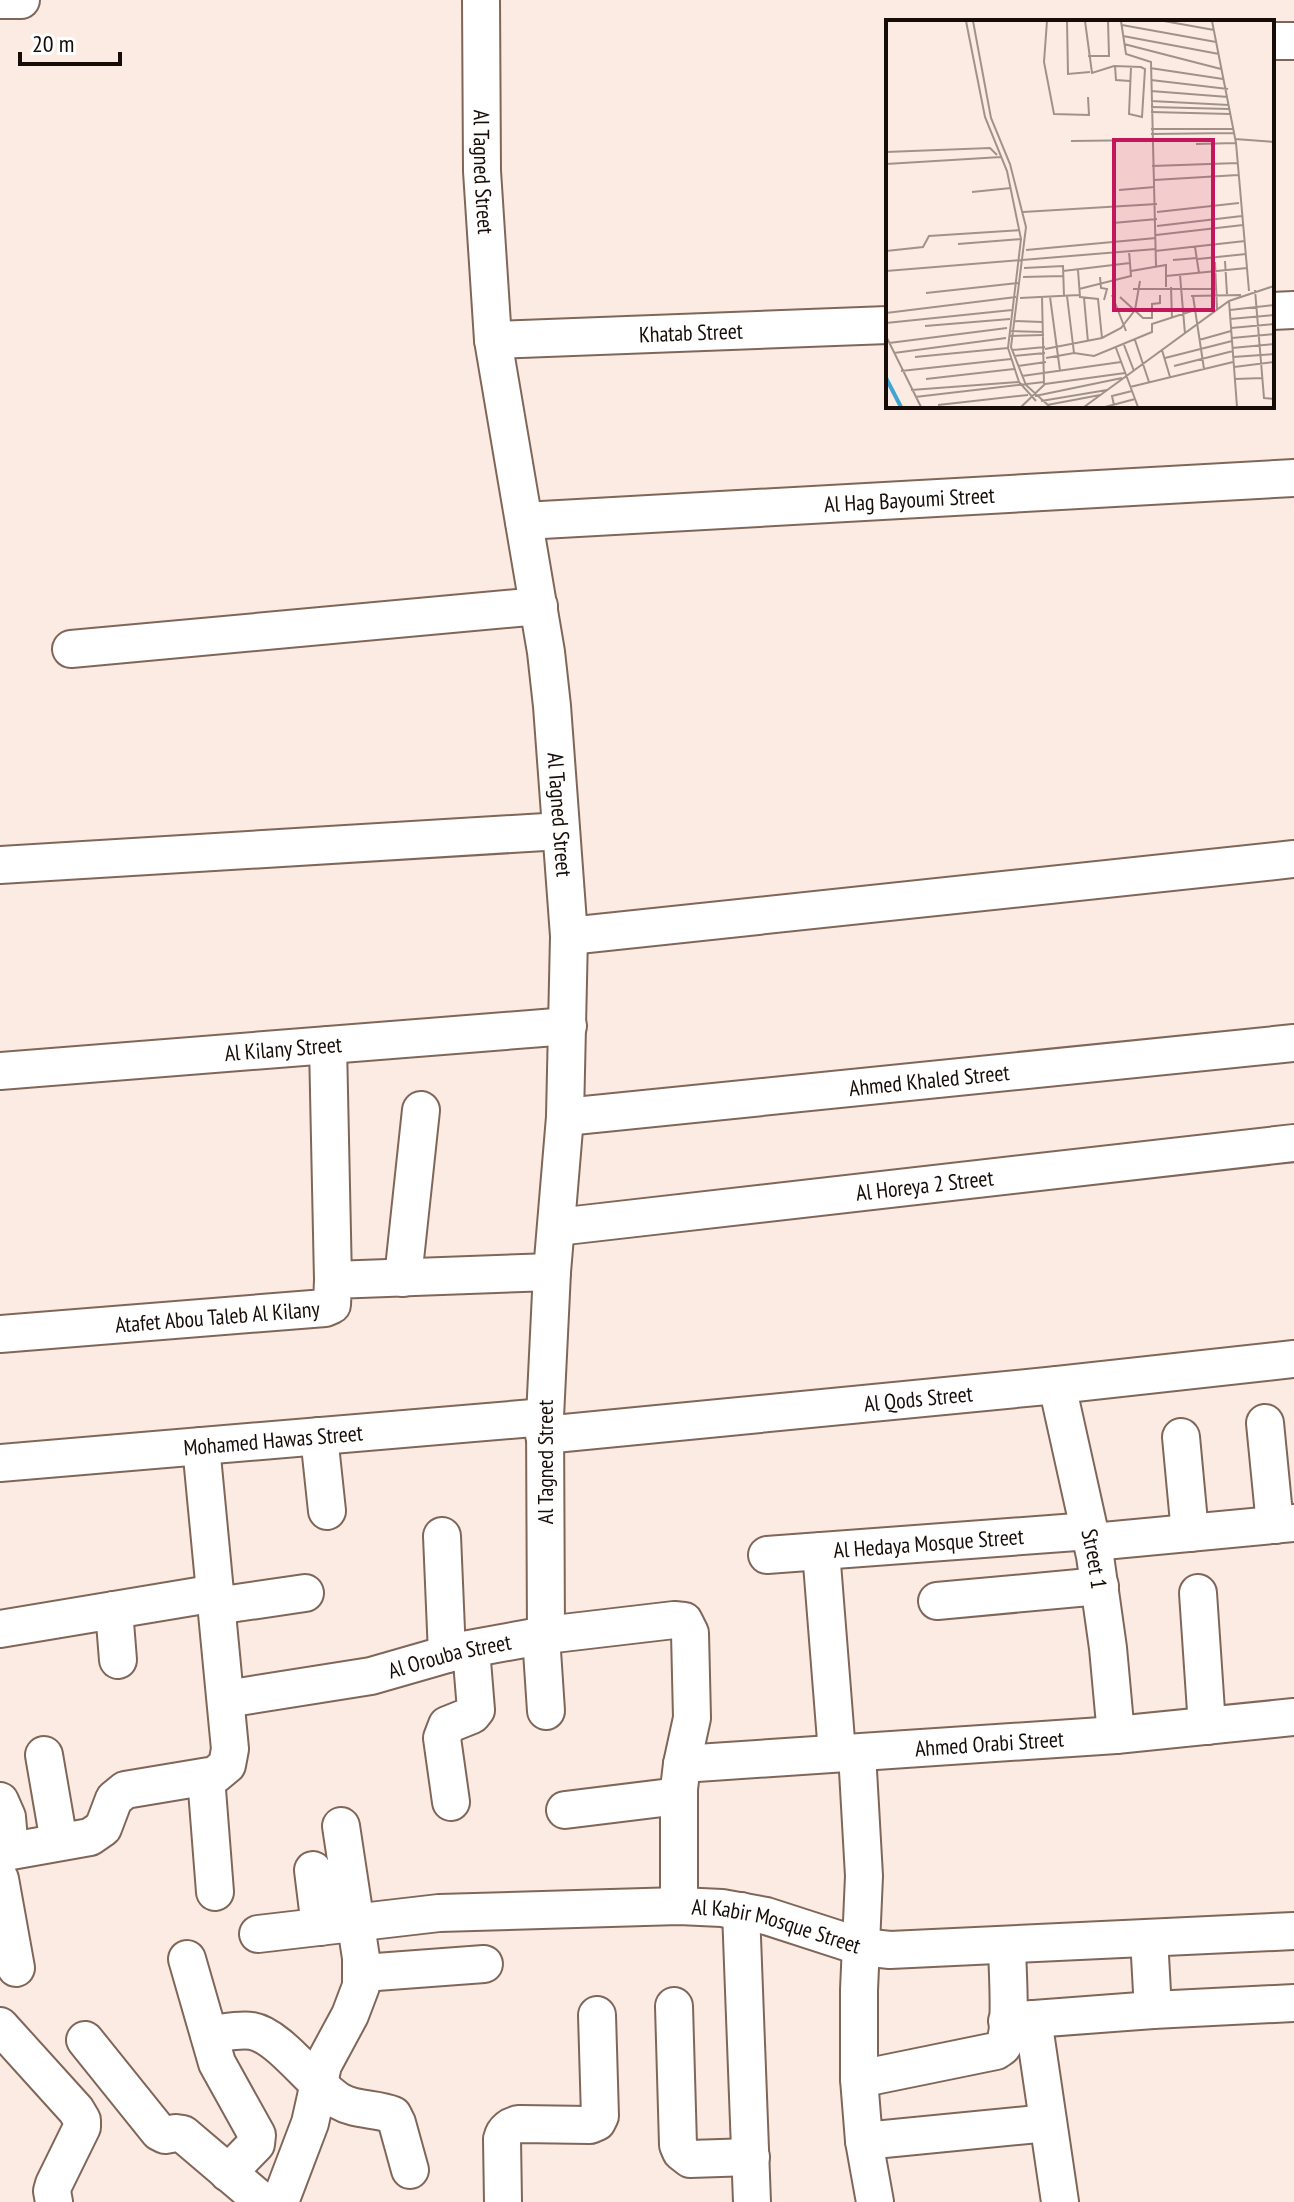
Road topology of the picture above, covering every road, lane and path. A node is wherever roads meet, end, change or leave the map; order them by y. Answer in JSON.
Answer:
{"nodes":[{"id":1,"x":0,"y":0,"type":"edge"},
{"id":2,"x":21,"y":0,"type":"edge"},
{"id":3,"x":481,"y":0,"type":"edge"},
{"id":4,"x":1294,"y":310,"type":"edge"},
{"id":5,"x":1274,"y":311,"type":"edge"},
{"id":6,"x":886,"y":325,"type":"edge"},
{"id":7,"x":493,"y":340,"type":"junction"},
{"id":8,"x":1294,"y":478,"type":"edge"},
{"id":9,"x":524,"y":521,"type":"junction"},
{"id":10,"x":539,"y":606,"type":"junction"},
{"id":11,"x":71,"y":649,"type":"dead end"},
{"id":12,"x":561,"y":831,"type":"junction"},
{"id":13,"x":1294,"y":859,"type":"edge"},
{"id":14,"x":0,"y":865,"type":"edge"},
{"id":15,"x":569,"y":936,"type":"junction"},
{"id":16,"x":568,"y":1026,"type":"junction"},
{"id":17,"x":1294,"y":1043,"type":"edge"},
{"id":18,"x":328,"y":1045,"type":"junction"},
{"id":19,"x":0,"y":1071,"type":"edge"},
{"id":20,"x":421,"y":1110,"type":"dead end"},
{"id":21,"x":565,"y":1117,"type":"junction"},
{"id":22,"x":1294,"y":1143,"type":"edge"},
{"id":23,"x":557,"y":1227,"type":"junction"},
{"id":24,"x":552,"y":1272,"type":"junction"},
{"id":25,"x":403,"y":1278,"type":"junction"},
{"id":26,"x":333,"y":1280,"type":"junction"},
{"id":27,"x":0,"y":1334,"type":"edge"},
{"id":28,"x":1294,"y":1359,"type":"edge"},
{"id":29,"x":1057,"y":1385,"type":"junction"},
{"id":30,"x":1265,"y":1423,"type":"dead end"},
{"id":31,"x":544,"y":1426,"type":"junction"},
{"id":32,"x":319,"y":1436,"type":"junction"},
{"id":33,"x":1181,"y":1437,"type":"dead end"},
{"id":34,"x":201,"y":1446,"type":"junction"},
{"id":35,"x":0,"y":1463,"type":"edge"},
{"id":36,"x":327,"y":1511,"type":"dead end"},
{"id":37,"x":1284,"y":1524,"type":"edge"},
{"id":38,"x":1190,"y":1533,"type":"junction"},
{"id":39,"x":442,"y":1536,"type":"dead end"},
{"id":40,"x":1091,"y":1536,"type":"junction"},
{"id":41,"x":821,"y":1551,"type":"junction"},
{"id":42,"x":767,"y":1555,"type":"dead end"},
{"id":43,"x":1100,"y":1586,"type":"junction"},
{"id":44,"x":305,"y":1593,"type":"dead end"},
{"id":45,"x":1198,"y":1593,"type":"dead end"},
{"id":46,"x":216,"y":1600,"type":"junction"},
{"id":47,"x":937,"y":1601,"type":"dead end"},
{"id":48,"x":114,"y":1610,"type":"junction"},
{"id":49,"x":0,"y":1629,"type":"edge"},
{"id":50,"x":543,"y":1636,"type":"junction"},
{"id":51,"x":459,"y":1651,"type":"junction"},
{"id":52,"x":118,"y":1660,"type":"dead end"},
{"id":53,"x":226,"y":1699,"type":"junction"},
{"id":54,"x":546,"y":1711,"type":"dead end"},
{"id":55,"x":1294,"y":1717,"type":"edge"},
{"id":56,"x":1207,"y":1726,"type":"junction"},
{"id":57,"x":1116,"y":1735,"type":"junction"},
{"id":58,"x":847,"y":1753,"type":"junction"},
{"id":59,"x":44,"y":1755,"type":"dead end"},
{"id":60,"x":206,"y":1777,"type":"junction"},
{"id":61,"x":681,"y":1780,"type":"junction"},
{"id":62,"x":0,"y":1801,"type":"edge"},
{"id":63,"x":451,"y":1802,"type":"dead end"},
{"id":64,"x":565,"y":1810,"type":"dead end"},
{"id":65,"x":341,"y":1826,"type":"dead end"},
{"id":66,"x":59,"y":1842,"type":"junction"},
{"id":67,"x":3,"y":1861,"type":"edge"},
{"id":68,"x":313,"y":1870,"type":"dead end"},
{"id":69,"x":215,"y":1892,"type":"dead end"},
{"id":70,"x":679,"y":1906,"type":"junction"},
{"id":71,"x":741,"y":1911,"type":"junction"},
{"id":72,"x":356,"y":1923,"type":"junction"},
{"id":73,"x":320,"y":1927,"type":"junction"},
{"id":74,"x":1294,"y":1931,"type":"edge"},
{"id":75,"x":258,"y":1934,"type":"dead end"},
{"id":76,"x":1149,"y":1938,"type":"junction"},
{"id":77,"x":1007,"y":1945,"type":"junction"},
{"id":78,"x":862,"y":1947,"type":"junction"},
{"id":79,"x":187,"y":1959,"type":"dead end"},
{"id":80,"x":484,"y":1964,"type":"dead end"},
{"id":81,"x":16,"y":1968,"type":"dead end"},
{"id":82,"x":363,"y":1973,"type":"junction"},
{"id":83,"x":1294,"y":2003,"type":"edge"},
{"id":84,"x":674,"y":2006,"type":"dead end"},
{"id":85,"x":1153,"y":2010,"type":"junction"},
{"id":86,"x":597,"y":2015,"type":"dead end"},
{"id":87,"x":1020,"y":2020,"type":"junction"},
{"id":88,"x":209,"y":2034,"type":"junction"},
{"id":89,"x":3,"y":2037,"type":"edge"},
{"id":90,"x":85,"y":2040,"type":"dead end"},
{"id":91,"x":859,"y":2079,"type":"junction"},
{"id":92,"x":319,"y":2085,"type":"junction"},
{"id":93,"x":1048,"y":2123,"type":"junction"},
{"id":94,"x":864,"y":2141,"type":"junction"},
{"id":95,"x":751,"y":2157,"type":"junction"},
{"id":96,"x":410,"y":2170,"type":"dead end"},
{"id":97,"x":228,"y":2173,"type":"junction"},
{"id":98,"x":54,"y":2202,"type":"edge"},
{"id":99,"x":263,"y":2202,"type":"edge"},
{"id":100,"x":280,"y":2202,"type":"edge"},
{"id":101,"x":503,"y":2202,"type":"edge"},
{"id":102,"x":752,"y":2202,"type":"edge"},
{"id":103,"x":875,"y":2202,"type":"edge"},
{"id":104,"x":1060,"y":2202,"type":"edge"}],
"edges":[{"from":1,"to":2,"type":"street"},
{"from":3,"to":7,"type":"street","name":"Al Tagned Street"},
{"from":4,"to":5,"type":"street"},
{"from":6,"to":7,"type":"street","name":"Khatab Street"},
{"from":7,"to":9,"type":"street","name":"Al Tagned Street"},
{"from":8,"to":9,"type":"street","name":"Al Hag Bayoumi Street"},
{"from":9,"to":10,"type":"street","name":"Al Tagned Street"},
{"from":10,"to":11,"type":"street"},
{"from":10,"to":12,"type":"street","name":"Al Tagned Street"},
{"from":12,"to":14,"type":"street"},
{"from":12,"to":15,"type":"street","name":"Al Tagned Street"},
{"from":13,"to":15,"type":"street"},
{"from":15,"to":16,"type":"street","name":"Al Tagned Street"},
{"from":16,"to":18,"type":"street","name":"Al Kilany Street"},
{"from":16,"to":21,"type":"street","name":"Al Tagned Street"},
{"from":17,"to":21,"type":"street","name":"Ahmed Khaled Street"},
{"from":18,"to":19,"type":"street","name":"Al Kilany Street"},
{"from":18,"to":26,"type":"street"},
{"from":20,"to":25,"type":"street"},
{"from":21,"to":23,"type":"street","name":"Al Tagned Street"},
{"from":22,"to":23,"type":"street","name":"Al Horeya 2 Street"},
{"from":23,"to":24,"type":"street","name":"Al Tagned Street"},
{"from":24,"to":25,"type":"street","name":"Atafet Abou Taleb Al Kilany"},
{"from":24,"to":31,"type":"street","name":"Al Tagned Street"},
{"from":25,"to":26,"type":"street","name":"Atafet Abou Taleb Al Kilany"},
{"from":26,"to":27,"type":"street","name":"Atafet Abou Taleb Al Kilany"},
{"from":28,"to":29,"type":"street","name":"Al Qods Street"},
{"from":29,"to":31,"type":"street","name":"Al Qods Street"},
{"from":29,"to":40,"type":"street","name":"Street 1"},
{"from":30,"to":37,"type":"street"},
{"from":31,"to":32,"type":"street","name":"Mohamed Hawas Street"},
{"from":31,"to":50,"type":"street","name":"Al Tagned Street"},
{"from":32,"to":34,"type":"street","name":"Mohamed Hawas Street"},
{"from":32,"to":36,"type":"street"},
{"from":33,"to":38,"type":"street"},
{"from":34,"to":35,"type":"street","name":"Mohamed Hawas Street"},
{"from":34,"to":46,"type":"street"},
{"from":37,"to":38,"type":"street","name":"Al Hedaya Mosque Street"},
{"from":38,"to":40,"type":"street","name":"Al Hedaya Mosque Street"},
{"from":39,"to":51,"type":"street"},
{"from":40,"to":41,"type":"street","name":"Al Hedaya Mosque Street"},
{"from":40,"to":43,"type":"street","name":"Street 1"},
{"from":41,"to":42,"type":"street","name":"Al Hedaya Mosque Street"},
{"from":41,"to":58,"type":"street"},
{"from":43,"to":47,"type":"street"},
{"from":43,"to":57,"type":"street","name":"Street 1"},
{"from":44,"to":46,"type":"street"},
{"from":45,"to":56,"type":"street"},
{"from":46,"to":48,"type":"street"},
{"from":46,"to":53,"type":"street"},
{"from":48,"to":49,"type":"street"},
{"from":48,"to":52,"type":"street"},
{"from":50,"to":51,"type":"street","name":"Al Orouba Street"},
{"from":50,"to":54,"type":"street","name":"Al Tagned Street"},
{"from":50,"to":61,"type":"street","name":"Al Orouba Street"},
{"from":51,"to":53,"type":"street","name":"Al Orouba Street"},
{"from":51,"to":63,"type":"street"},
{"from":53,"to":60,"type":"street"},
{"from":55,"to":56,"type":"street","name":"Ahmed Orabi Street"},
{"from":56,"to":57,"type":"street","name":"Ahmed Orabi Street"},
{"from":57,"to":58,"type":"street","name":"Ahmed Orabi Street"},
{"from":58,"to":61,"type":"street","name":"Ahmed Orabi Street"},
{"from":58,"to":78,"type":"street"},
{"from":59,"to":66,"type":"street"},
{"from":60,"to":66,"type":"street"},
{"from":60,"to":69,"type":"street"},
{"from":61,"to":64,"type":"street","name":"Ahmed Orabi Street"},
{"from":61,"to":70,"type":"street"},
{"from":62,"to":67,"type":"street"},
{"from":65,"to":72,"type":"street"},
{"from":66,"to":67,"type":"street"},
{"from":67,"to":81,"type":"street"},
{"from":68,"to":73,"type":"street"},
{"from":70,"to":71,"type":"street","name":"Al Kabir Mosque Street"},
{"from":70,"to":72,"type":"street","name":"Al Kabir Mosque Street"},
{"from":71,"to":78,"type":"street","name":"Al Kabir Mosque Street"},
{"from":71,"to":95,"type":"street"},
{"from":72,"to":73,"type":"street","name":"Al Kabir Mosque Street"},
{"from":72,"to":82,"type":"street"},
{"from":73,"to":75,"type":"street","name":"Al Kabir Mosque Street"},
{"from":74,"to":76,"type":"street","name":"Al Kabir Mosque Street"},
{"from":76,"to":77,"type":"street","name":"Al Kabir Mosque Street"},
{"from":76,"to":85,"type":"street"},
{"from":77,"to":78,"type":"street","name":"Al Kabir Mosque Street"},
{"from":77,"to":87,"type":"street"},
{"from":78,"to":91,"type":"street"},
{"from":79,"to":88,"type":"street"},
{"from":80,"to":82,"type":"street"},
{"from":82,"to":92,"type":"street"},
{"from":83,"to":85,"type":"street"},
{"from":84,"to":95,"type":"street"},
{"from":85,"to":87,"type":"street"},
{"from":86,"to":101,"type":"street"},
{"from":87,"to":91,"type":"street"},
{"from":87,"to":93,"type":"street"},
{"from":88,"to":92,"type":"street"},
{"from":88,"to":97,"type":"street"},
{"from":89,"to":98,"type":"street"},
{"from":90,"to":97,"type":"street"},
{"from":91,"to":94,"type":"street"},
{"from":92,"to":96,"type":"street"},
{"from":92,"to":100,"type":"street"},
{"from":93,"to":94,"type":"street"},
{"from":93,"to":104,"type":"street"},
{"from":94,"to":103,"type":"street"},
{"from":95,"to":102,"type":"street"},
{"from":97,"to":99,"type":"street"}]}
